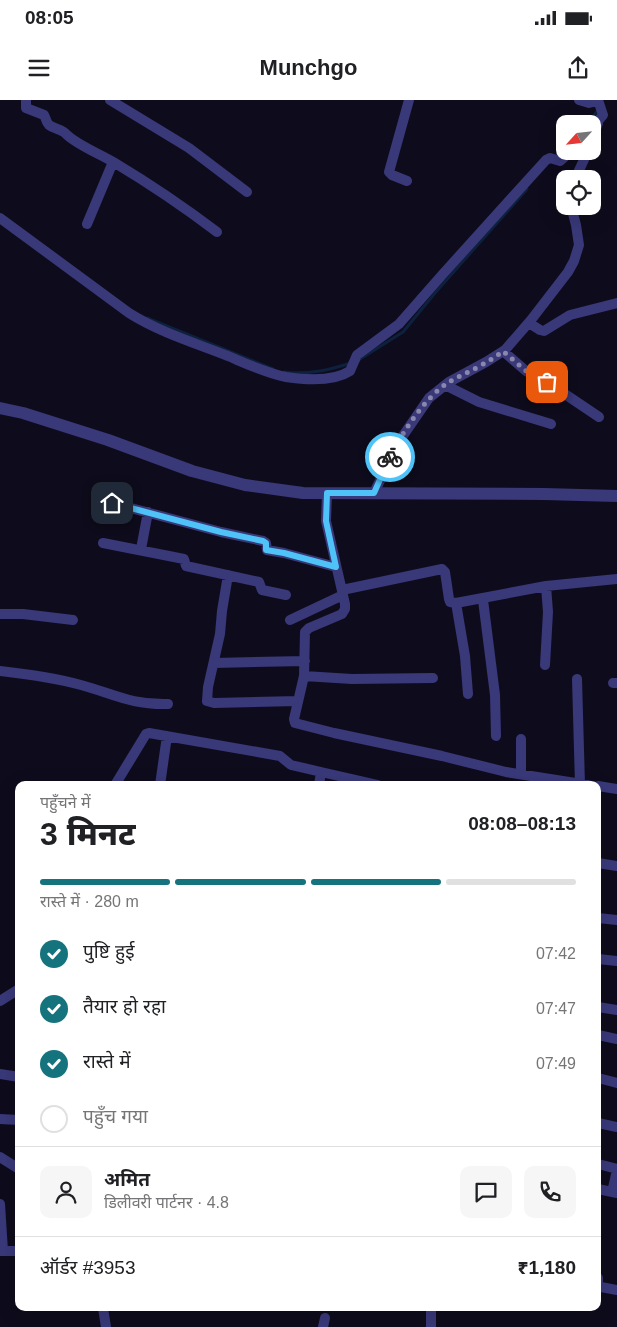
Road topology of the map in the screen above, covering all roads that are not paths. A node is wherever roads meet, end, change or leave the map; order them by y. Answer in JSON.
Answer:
{"nodes":[{"id":1,"x":26,"y":100,"type":"edge"},
{"id":2,"x":110,"y":100,"type":"edge"},
{"id":3,"x":409,"y":100,"type":"edge"},
{"id":4,"x":579,"y":100,"type":"edge"},
{"id":5,"x":598,"y":104,"type":"edge"},
{"id":6,"x":601,"y":116,"type":"edge"},
{"id":7,"x":556,"y":160,"type":"edge"},
{"id":8,"x":113,"y":162,"type":"junction"},
{"id":9,"x":406,"y":181,"type":"dead end"},
{"id":10,"x":247,"y":192,"type":"dead end"},
{"id":11,"x":574,"y":215,"type":"edge"},
{"id":12,"x":0,"y":218,"type":"edge"},
{"id":13,"x":87,"y":224,"type":"dead end"},
{"id":14,"x":217,"y":232,"type":"dead end"},
{"id":15,"x":617,"y":303,"type":"edge"},
{"id":16,"x":529,"y":323,"type":"junction"},
{"id":17,"x":503,"y":351,"type":"junction"},
{"id":18,"x":445,"y":385,"type":"junction"},
{"id":19,"x":0,"y":408,"type":"edge"},
{"id":20,"x":600,"y":417,"type":"dead end"},
{"id":21,"x":550,"y":424,"type":"dead end"},
{"id":22,"x":327,"y":493,"type":"junction"},
{"id":23,"x":374,"y":493,"type":"junction"},
{"id":24,"x":617,"y":496,"type":"edge"},
{"id":25,"x":112,"y":503,"type":"dead end"},
{"id":26,"x":148,"y":512,"type":"junction"},
{"id":27,"x":103,"y":542,"type":"dead end"},
{"id":28,"x":141,"y":549,"type":"junction"},
{"id":29,"x":336,"y":567,"type":"junction"},
{"id":30,"x":228,"y":575,"type":"junction"},
{"id":31,"x":617,"y":578,"type":"edge"},
{"id":32,"x":546,"y":586,"type":"junction"},
{"id":33,"x":343,"y":592,"type":"junction"},
{"id":34,"x":286,"y":595,"type":"dead end"},
{"id":35,"x":484,"y":600,"type":"junction"},
{"id":36,"x":456,"y":604,"type":"junction"},
{"id":37,"x":0,"y":614,"type":"edge"},
{"id":38,"x":73,"y":620,"type":"dead end"},
{"id":39,"x":290,"y":620,"type":"dead end"},
{"id":40,"x":305,"y":661,"type":"junction"},
{"id":41,"x":214,"y":663,"type":"junction"},
{"id":42,"x":544,"y":665,"type":"dead end"},
{"id":43,"x":0,"y":671,"type":"edge"},
{"id":44,"x":304,"y":676,"type":"junction"},
{"id":45,"x":433,"y":678,"type":"dead end"},
{"id":46,"x":577,"y":678,"type":"dead end"},
{"id":47,"x":468,"y":694,"type":"dead end"},
{"id":48,"x":298,"y":701,"type":"junction"},
{"id":49,"x":168,"y":704,"type":"dead end"},
{"id":50,"x":167,"y":736,"type":"junction"},
{"id":51,"x":496,"y":736,"type":"dead end"},
{"id":52,"x":521,"y":739,"type":"dead end"},
{"id":53,"x":321,"y":772,"type":"junction"},
{"id":54,"x":527,"y":779,"type":"edge"},
{"id":55,"x":117,"y":781,"type":"edge"},
{"id":56,"x":161,"y":781,"type":"edge"},
{"id":57,"x":320,"y":781,"type":"edge"},
{"id":58,"x":360,"y":781,"type":"edge"},
{"id":59,"x":546,"y":781,"type":"edge"},
{"id":60,"x":583,"y":781,"type":"edge"},
{"id":61,"x":601,"y":786,"type":"edge"},
{"id":62,"x":617,"y":789,"type":"edge"},
{"id":63,"x":601,"y":863,"type":"edge"},
{"id":64,"x":617,"y":866,"type":"edge"},
{"id":65,"x":601,"y":918,"type":"edge"},
{"id":66,"x":617,"y":920,"type":"edge"},
{"id":67,"x":601,"y":959,"type":"edge"},
{"id":68,"x":617,"y":961,"type":"edge"},
{"id":69,"x":15,"y":992,"type":"edge"},
{"id":70,"x":0,"y":1001,"type":"edge"},
{"id":71,"x":601,"y":1007,"type":"edge"},
{"id":72,"x":617,"y":1010,"type":"edge"},
{"id":73,"x":601,"y":1036,"type":"edge"},
{"id":74,"x":617,"y":1039,"type":"edge"},
{"id":75,"x":0,"y":1074,"type":"edge"},
{"id":76,"x":15,"y":1076,"type":"edge"},
{"id":77,"x":601,"y":1079,"type":"edge"},
{"id":78,"x":617,"y":1083,"type":"edge"},
{"id":79,"x":0,"y":1119,"type":"edge"},
{"id":80,"x":15,"y":1120,"type":"edge"},
{"id":81,"x":601,"y":1123,"type":"edge"},
{"id":82,"x":617,"y":1127,"type":"edge"},
{"id":83,"x":0,"y":1157,"type":"edge"},
{"id":84,"x":601,"y":1165,"type":"edge"},
{"id":85,"x":15,"y":1166,"type":"edge"},
{"id":86,"x":617,"y":1169,"type":"edge"},
{"id":87,"x":601,"y":1190,"type":"edge"},
{"id":88,"x":615,"y":1192,"type":"edge"},
{"id":89,"x":0,"y":1204,"type":"edge"},
{"id":90,"x":1,"y":1251,"type":"edge"},
{"id":91,"x":15,"y":1251,"type":"edge"},
{"id":92,"x":601,"y":1287,"type":"edge"},
{"id":93,"x":617,"y":1290,"type":"edge"},
{"id":94,"x":103,"y":1311,"type":"edge"},
{"id":95,"x":431,"y":1311,"type":"edge"},
{"id":96,"x":106,"y":1327,"type":"edge"},
{"id":97,"x":431,"y":1327,"type":"edge"}],
"edges":[{"from":1,"to":8,"type":"street"},
{"from":2,"to":10,"type":"street"},
{"from":3,"to":9,"type":"street"},
{"from":4,"to":5,"type":"street"},
{"from":5,"to":6,"type":"street"},
{"from":7,"to":12,"type":"street"},
{"from":8,"to":13,"type":"street"},
{"from":8,"to":14,"type":"street"},
{"from":11,"to":16,"type":"street"},
{"from":15,"to":16,"type":"street"},
{"from":16,"to":17,"type":"street"},
{"from":17,"to":18,"type":"street"},
{"from":17,"to":20,"type":"street"},
{"from":18,"to":21,"type":"street"},
{"from":18,"to":23,"type":"street"},
{"from":19,"to":22,"type":"street"},
{"from":22,"to":23,"type":"street"},
{"from":22,"to":29,"type":"street"},
{"from":23,"to":24,"type":"street"},
{"from":25,"to":26,"type":"street"},
{"from":26,"to":28,"type":"street"},
{"from":26,"to":29,"type":"street"},
{"from":27,"to":28,"type":"street"},
{"from":28,"to":30,"type":"street"},
{"from":29,"to":33,"type":"street"},
{"from":30,"to":34,"type":"street"},
{"from":30,"to":41,"type":"street"},
{"from":31,"to":32,"type":"street"},
{"from":32,"to":35,"type":"street"},
{"from":32,"to":42,"type":"street"},
{"from":33,"to":36,"type":"street"},
{"from":33,"to":39,"type":"street"},
{"from":33,"to":40,"type":"street"},
{"from":35,"to":36,"type":"street"},
{"from":35,"to":51,"type":"street"},
{"from":36,"to":47,"type":"street"},
{"from":37,"to":38,"type":"street"},
{"from":40,"to":41,"type":"street"},
{"from":40,"to":44,"type":"street"},
{"from":41,"to":48,"type":"street"},
{"from":43,"to":49,"type":"street"},
{"from":44,"to":45,"type":"street"},
{"from":44,"to":48,"type":"street"},
{"from":46,"to":60,"type":"street"},
{"from":48,"to":54,"type":"street"},
{"from":50,"to":53,"type":"street"},
{"from":50,"to":55,"type":"street"},
{"from":50,"to":56,"type":"street"},
{"from":52,"to":54,"type":"street"},
{"from":53,"to":57,"type":"street"},
{"from":53,"to":58,"type":"street"},
{"from":54,"to":59,"type":"street"},
{"from":61,"to":62,"type":"street"},
{"from":63,"to":64,"type":"street"},
{"from":65,"to":66,"type":"street"},
{"from":67,"to":68,"type":"street"},
{"from":69,"to":70,"type":"street"},
{"from":71,"to":72,"type":"street"},
{"from":73,"to":74,"type":"street"},
{"from":75,"to":76,"type":"street"},
{"from":77,"to":78,"type":"street"},
{"from":79,"to":80,"type":"street"},
{"from":81,"to":82,"type":"street"},
{"from":83,"to":85,"type":"street"},
{"from":84,"to":86,"type":"street"},
{"from":86,"to":88,"type":"street"},
{"from":87,"to":88,"type":"street"},
{"from":89,"to":90,"type":"street"},
{"from":90,"to":91,"type":"street"},
{"from":92,"to":93,"type":"street"},
{"from":94,"to":96,"type":"street"},
{"from":95,"to":97,"type":"street"}]}
